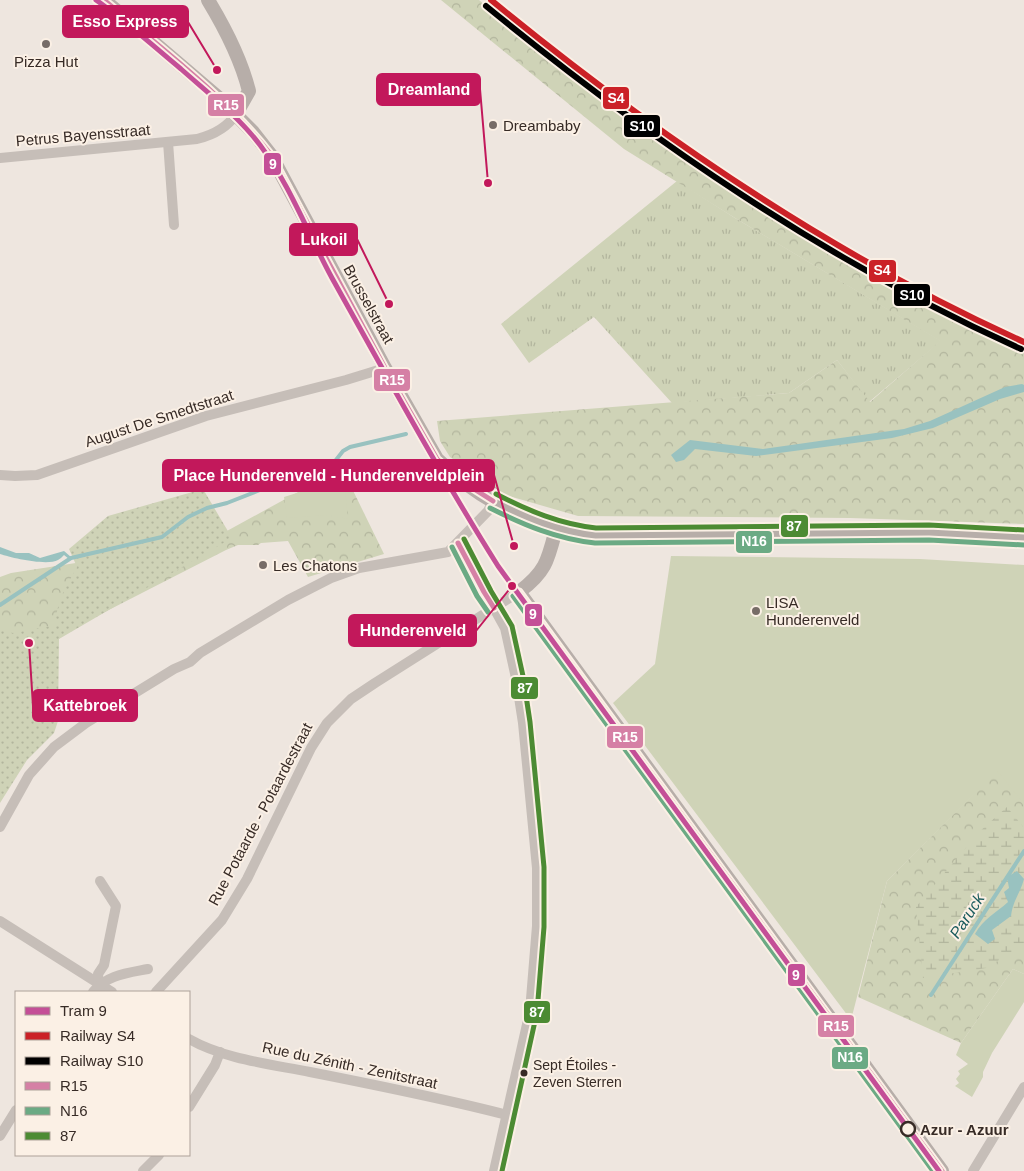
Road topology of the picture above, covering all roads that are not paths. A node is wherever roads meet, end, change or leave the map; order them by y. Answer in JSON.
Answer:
{"nodes":[{"id":1,"x":104,"y":0,"type":"edge"},
{"id":2,"x":208,"y":0,"type":"edge"},
{"id":3,"x":236,"y":114,"type":"junction"},
{"id":4,"x":168,"y":142,"type":"junction"},
{"id":5,"x":0,"y":158,"type":"edge"},
{"id":6,"x":174,"y":224,"type":"dead end"},
{"id":7,"x":385,"y":368,"type":"junction"},
{"id":8,"x":0,"y":475,"type":"edge"},
{"id":9,"x":493,"y":501,"type":"junction"},
{"id":10,"x":556,"y":529,"type":"junction"},
{"id":11,"x":1024,"y":538,"type":"edge"},
{"id":12,"x":519,"y":592,"type":"junction"},
{"id":13,"x":494,"y":608,"type":"junction"},
{"id":14,"x":0,"y":827,"type":"edge"},
{"id":15,"x":100,"y":880,"type":"dead end"},
{"id":16,"x":0,"y":921,"type":"edge"},
{"id":17,"x":148,"y":969,"type":"dead end"},
{"id":18,"x":96,"y":988,"type":"edge"},
{"id":19,"x":157,"y":991,"type":"edge"},
{"id":20,"x":190,"y":1039,"type":"edge"},
{"id":21,"x":220,"y":1052,"type":"junction"},
{"id":22,"x":1024,"y":1087,"type":"edge"},
{"id":23,"x":190,"y":1105,"type":"edge"},
{"id":24,"x":15,"y":1112,"type":"edge"},
{"id":25,"x":507,"y":1115,"type":"junction"},
{"id":26,"x":0,"y":1136,"type":"edge"},
{"id":27,"x":158,"y":1156,"type":"edge"},
{"id":28,"x":143,"y":1171,"type":"edge"},
{"id":29,"x":494,"y":1171,"type":"edge"},
{"id":30,"x":942,"y":1171,"type":"edge"},
{"id":31,"x":973,"y":1171,"type":"edge"}],
"edges":[{"from":1,"to":3,"type":"street","name":"Brusselstraat"},
{"from":2,"to":3,"type":"street"},
{"from":3,"to":4,"type":"street","name":"Petrus Bayensstraat"},
{"from":3,"to":7,"type":"street","name":"Brusselstraat"},
{"from":4,"to":5,"type":"street","name":"Petrus Bayensstraat"},
{"from":4,"to":6,"type":"street","name":"Petrus Bayensstraat"},
{"from":7,"to":8,"type":"street","name":"August De Smedtstraat"},
{"from":7,"to":9,"type":"street","name":"Brusselstraat"},
{"from":9,"to":10,"type":"street","name":"Brusselstraat"},
{"from":9,"to":14,"type":"street"},
{"from":10,"to":11,"type":"street","name":"Brusselstraat"},
{"from":10,"to":12,"type":"street","name":"Rue Potaarde - Potaardestraat"},
{"from":12,"to":13,"type":"street","name":"Rue Potaarde - Potaardestraat"},
{"from":12,"to":30,"type":"street"},
{"from":13,"to":19,"type":"street","name":"Rue Potaarde - Potaardestraat"},
{"from":13,"to":25,"type":"street"},
{"from":15,"to":18,"type":"street"},
{"from":16,"to":18,"type":"street"},
{"from":17,"to":18,"type":"street"},
{"from":20,"to":21,"type":"street","name":"Rue du Zénith - Zenitstraat"},
{"from":21,"to":23,"type":"street"},
{"from":21,"to":25,"type":"street","name":"Rue du Zénith - Zenitstraat"},
{"from":22,"to":31,"type":"street"},
{"from":24,"to":26,"type":"street"},
{"from":25,"to":29,"type":"street"},
{"from":27,"to":28,"type":"street"}]}
